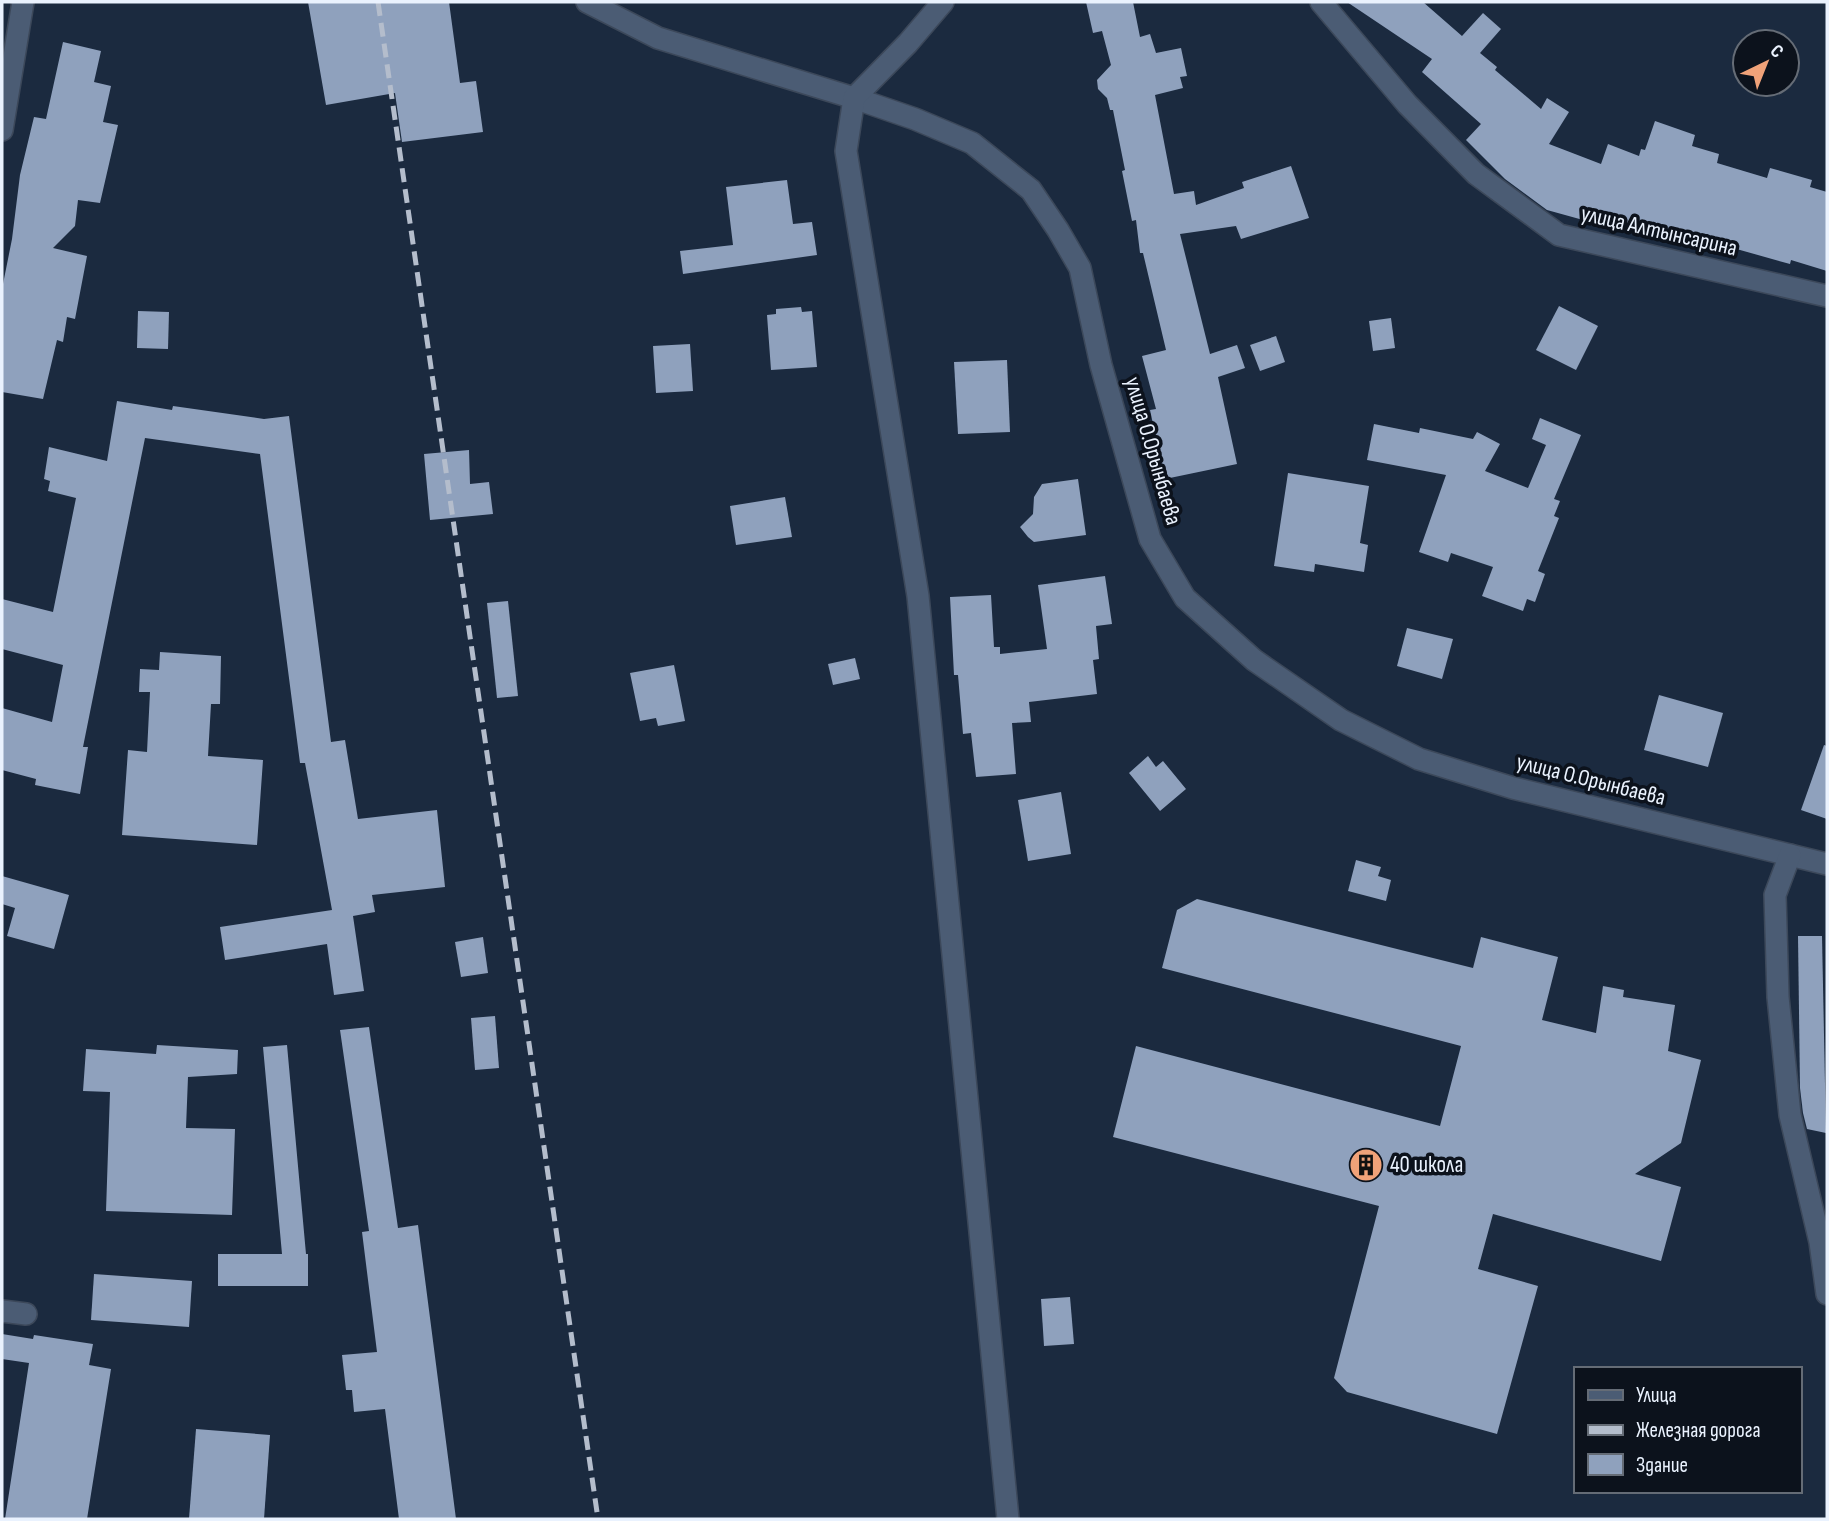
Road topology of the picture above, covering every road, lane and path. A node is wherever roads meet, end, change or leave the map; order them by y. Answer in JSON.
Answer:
{"nodes":[{"id":1,"x":23,"y":2,"type":"edge"},
{"id":2,"x":587,"y":2,"type":"edge"},
{"id":3,"x":943,"y":2,"type":"edge"},
{"id":4,"x":1321,"y":2,"type":"edge"},
{"id":5,"x":854,"y":98,"type":"junction"},
{"id":6,"x":2,"y":130,"type":"edge"},
{"id":7,"x":1827,"y":296,"type":"edge"},
{"id":8,"x":1790,"y":855,"type":"junction"},
{"id":9,"x":1827,"y":864,"type":"edge"},
{"id":10,"x":1827,"y":1294,"type":"edge"},
{"id":11,"x":2,"y":1311,"type":"edge"},
{"id":12,"x":26,"y":1314,"type":"dead end"},
{"id":13,"x":1009,"y":1519,"type":"edge"}],
"edges":[{"from":1,"to":6,"type":"street"},
{"from":2,"to":5,"type":"street","name":"улица О.Орынбаева"},
{"from":3,"to":5,"type":"street"},
{"from":4,"to":7,"type":"street","name":"улица Алтынсарина"},
{"from":5,"to":8,"type":"street","name":"улица О.Орынбаева"},
{"from":5,"to":13,"type":"street"},
{"from":8,"to":9,"type":"street","name":"улица О.Орынбаева"},
{"from":8,"to":10,"type":"street"},
{"from":11,"to":12,"type":"street"}]}
